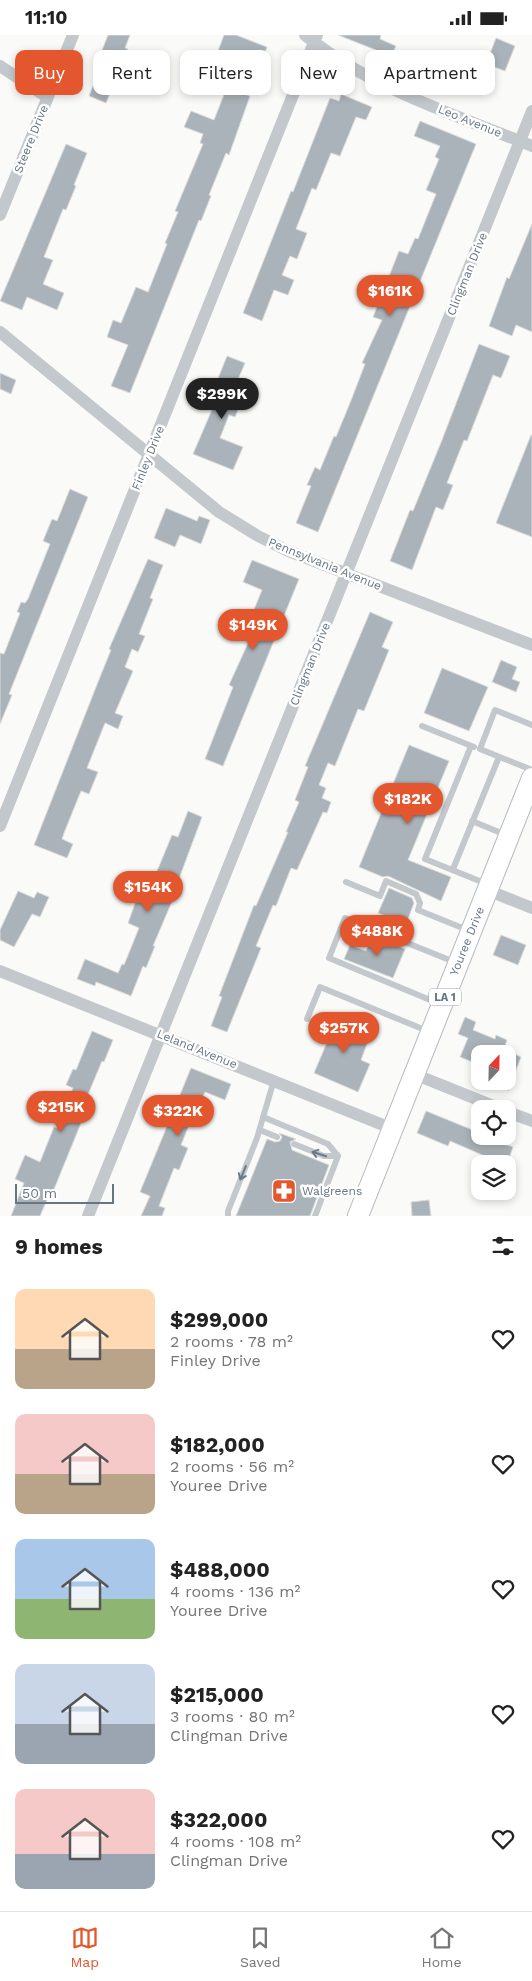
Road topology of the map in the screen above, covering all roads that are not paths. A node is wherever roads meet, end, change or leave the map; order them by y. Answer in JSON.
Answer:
{"nodes":[{"id":1,"x":72,"y":35,"type":"edge"},
{"id":2,"x":312,"y":37,"type":"edge"},
{"id":3,"x":0,"y":66,"type":"edge"},
{"id":4,"x":48,"y":97,"type":"junction"},
{"id":5,"x":532,"y":111,"type":"edge"},
{"id":6,"x":526,"y":143,"type":"edge"},
{"id":7,"x":0,"y":215,"type":"edge"},
{"id":8,"x":0,"y":332,"type":"edge"},
{"id":9,"x":149,"y":455,"type":"junction"},
{"id":10,"x":347,"y":574,"type":"junction"},
{"id":11,"x":532,"y":645,"type":"edge"},
{"id":12,"x":532,"y":725,"type":"edge"},
{"id":13,"x":422,"y":726,"type":"dead end"},
{"id":14,"x":471,"y":746,"type":"junction"},
{"id":15,"x":480,"y":749,"type":"junction"},
{"id":16,"x":499,"y":757,"type":"junction"},
{"id":17,"x":532,"y":770,"type":"edge"},
{"id":18,"x":532,"y":778,"type":"edge"},
{"id":19,"x":472,"y":821,"type":"junction"},
{"id":20,"x":0,"y":826,"type":"edge"},
{"id":21,"x":509,"y":836,"type":"junction"},
{"id":22,"x":453,"y":869,"type":"junction"},
{"id":23,"x":346,"y":882,"type":"dead end"},
{"id":24,"x":488,"y":887,"type":"junction"},
{"id":25,"x":532,"y":909,"type":"edge"},
{"id":26,"x":471,"y":932,"type":"junction"},
{"id":27,"x":458,"y":963,"type":"junction"},
{"id":28,"x":0,"y":971,"type":"edge"},
{"id":29,"x":442,"y":1005,"type":"junction"},
{"id":30,"x":306,"y":1019,"type":"dead end"},
{"id":31,"x":431,"y":1033,"type":"junction"},
{"id":32,"x":160,"y":1035,"type":"junction"},
{"id":33,"x":414,"y":1074,"type":"junction"},
{"id":34,"x":274,"y":1080,"type":"junction"},
{"id":35,"x":479,"y":1100,"type":"edge"},
{"id":36,"x":516,"y":1114,"type":"edge"},
{"id":37,"x":263,"y":1117,"type":"junction"},
{"id":38,"x":532,"y":1121,"type":"edge"},
{"id":39,"x":393,"y":1129,"type":"junction"},
{"id":40,"x":260,"y":1130,"type":"junction"},
{"id":41,"x":277,"y":1137,"type":"dead end"},
{"id":42,"x":294,"y":1144,"type":"dead end"},
{"id":43,"x":338,"y":1157,"type":"junction"},
{"id":44,"x":88,"y":1216,"type":"edge"},
{"id":45,"x":228,"y":1216,"type":"edge"},
{"id":46,"x":315,"y":1216,"type":"edge"},
{"id":47,"x":358,"y":1216,"type":"edge"}],
"edges":[{"from":1,"to":4,"type":"street","name":"Steere Drive"},
{"from":2,"to":6,"type":"street","name":"Leo Avenue"},
{"from":2,"to":9,"type":"street","name":"Finley Drive"},
{"from":3,"to":4,"type":"street"},
{"from":4,"to":7,"type":"street","name":"Steere Drive"},
{"from":5,"to":6,"type":"street","name":"Clingman Drive"},
{"from":6,"to":10,"type":"street","name":"Clingman Drive"},
{"from":8,"to":9,"type":"street","name":"Pennsylvania Avenue"},
{"from":9,"to":10,"type":"street","name":"Pennsylvania Avenue"},
{"from":9,"to":20,"type":"street","name":"Finley Drive"},
{"from":10,"to":11,"type":"street","name":"Pennsylvania Avenue"},
{"from":10,"to":32,"type":"street","name":"Clingman Drive"},
{"from":12,"to":15,"type":"lane"},
{"from":13,"to":14,"type":"lane"},
{"from":14,"to":15,"type":"lane"},
{"from":14,"to":22,"type":"lane"},
{"from":15,"to":16,"type":"lane"},
{"from":16,"to":17,"type":"lane"},
{"from":16,"to":19,"type":"lane"},
{"from":18,"to":21,"type":"main road","name":"Youree Drive","number":"LA 1"},
{"from":19,"to":21,"type":"lane"},
{"from":19,"to":22,"type":"lane"},
{"from":21,"to":24,"type":"main road","name":"Youree Drive","number":"LA 1"},
{"from":22,"to":24,"type":"lane"},
{"from":23,"to":26,"type":"lane"},
{"from":24,"to":25,"type":"street"},
{"from":24,"to":26,"type":"main road","name":"Youree Drive","number":"LA 1"},
{"from":26,"to":27,"type":"main road","name":"Youree Drive","number":"LA 1"},
{"from":27,"to":29,"type":"main road","name":"Youree Drive","number":"LA 1"},
{"from":27,"to":29,"type":"lane"},
{"from":28,"to":32,"type":"street","name":"Leland Avenue"},
{"from":29,"to":31,"type":"main road","name":"Youree Drive","number":"LA 1"},
{"from":30,"to":31,"type":"lane"},
{"from":31,"to":33,"type":"main road","name":"Youree Drive","number":"LA 1"},
{"from":32,"to":34,"type":"street","name":"Leland Avenue"},
{"from":32,"to":44,"type":"street","name":"Clingman Drive"},
{"from":33,"to":35,"type":"street"},
{"from":33,"to":39,"type":"main road","name":"Youree Drive","number":"LA 1"},
{"from":34,"to":37,"type":"lane"},
{"from":34,"to":39,"type":"street","name":"Leland Avenue"},
{"from":36,"to":38,"type":"street"},
{"from":37,"to":40,"type":"lane"},
{"from":37,"to":43,"type":"lane"},
{"from":39,"to":47,"type":"main road","name":"Youree Drive","number":"LA 1"},
{"from":40,"to":41,"type":"lane"},
{"from":40,"to":45,"type":"lane","one_way":true},
{"from":43,"to":42,"type":"lane","one_way":true},
{"from":43,"to":46,"type":"lane"}]}
